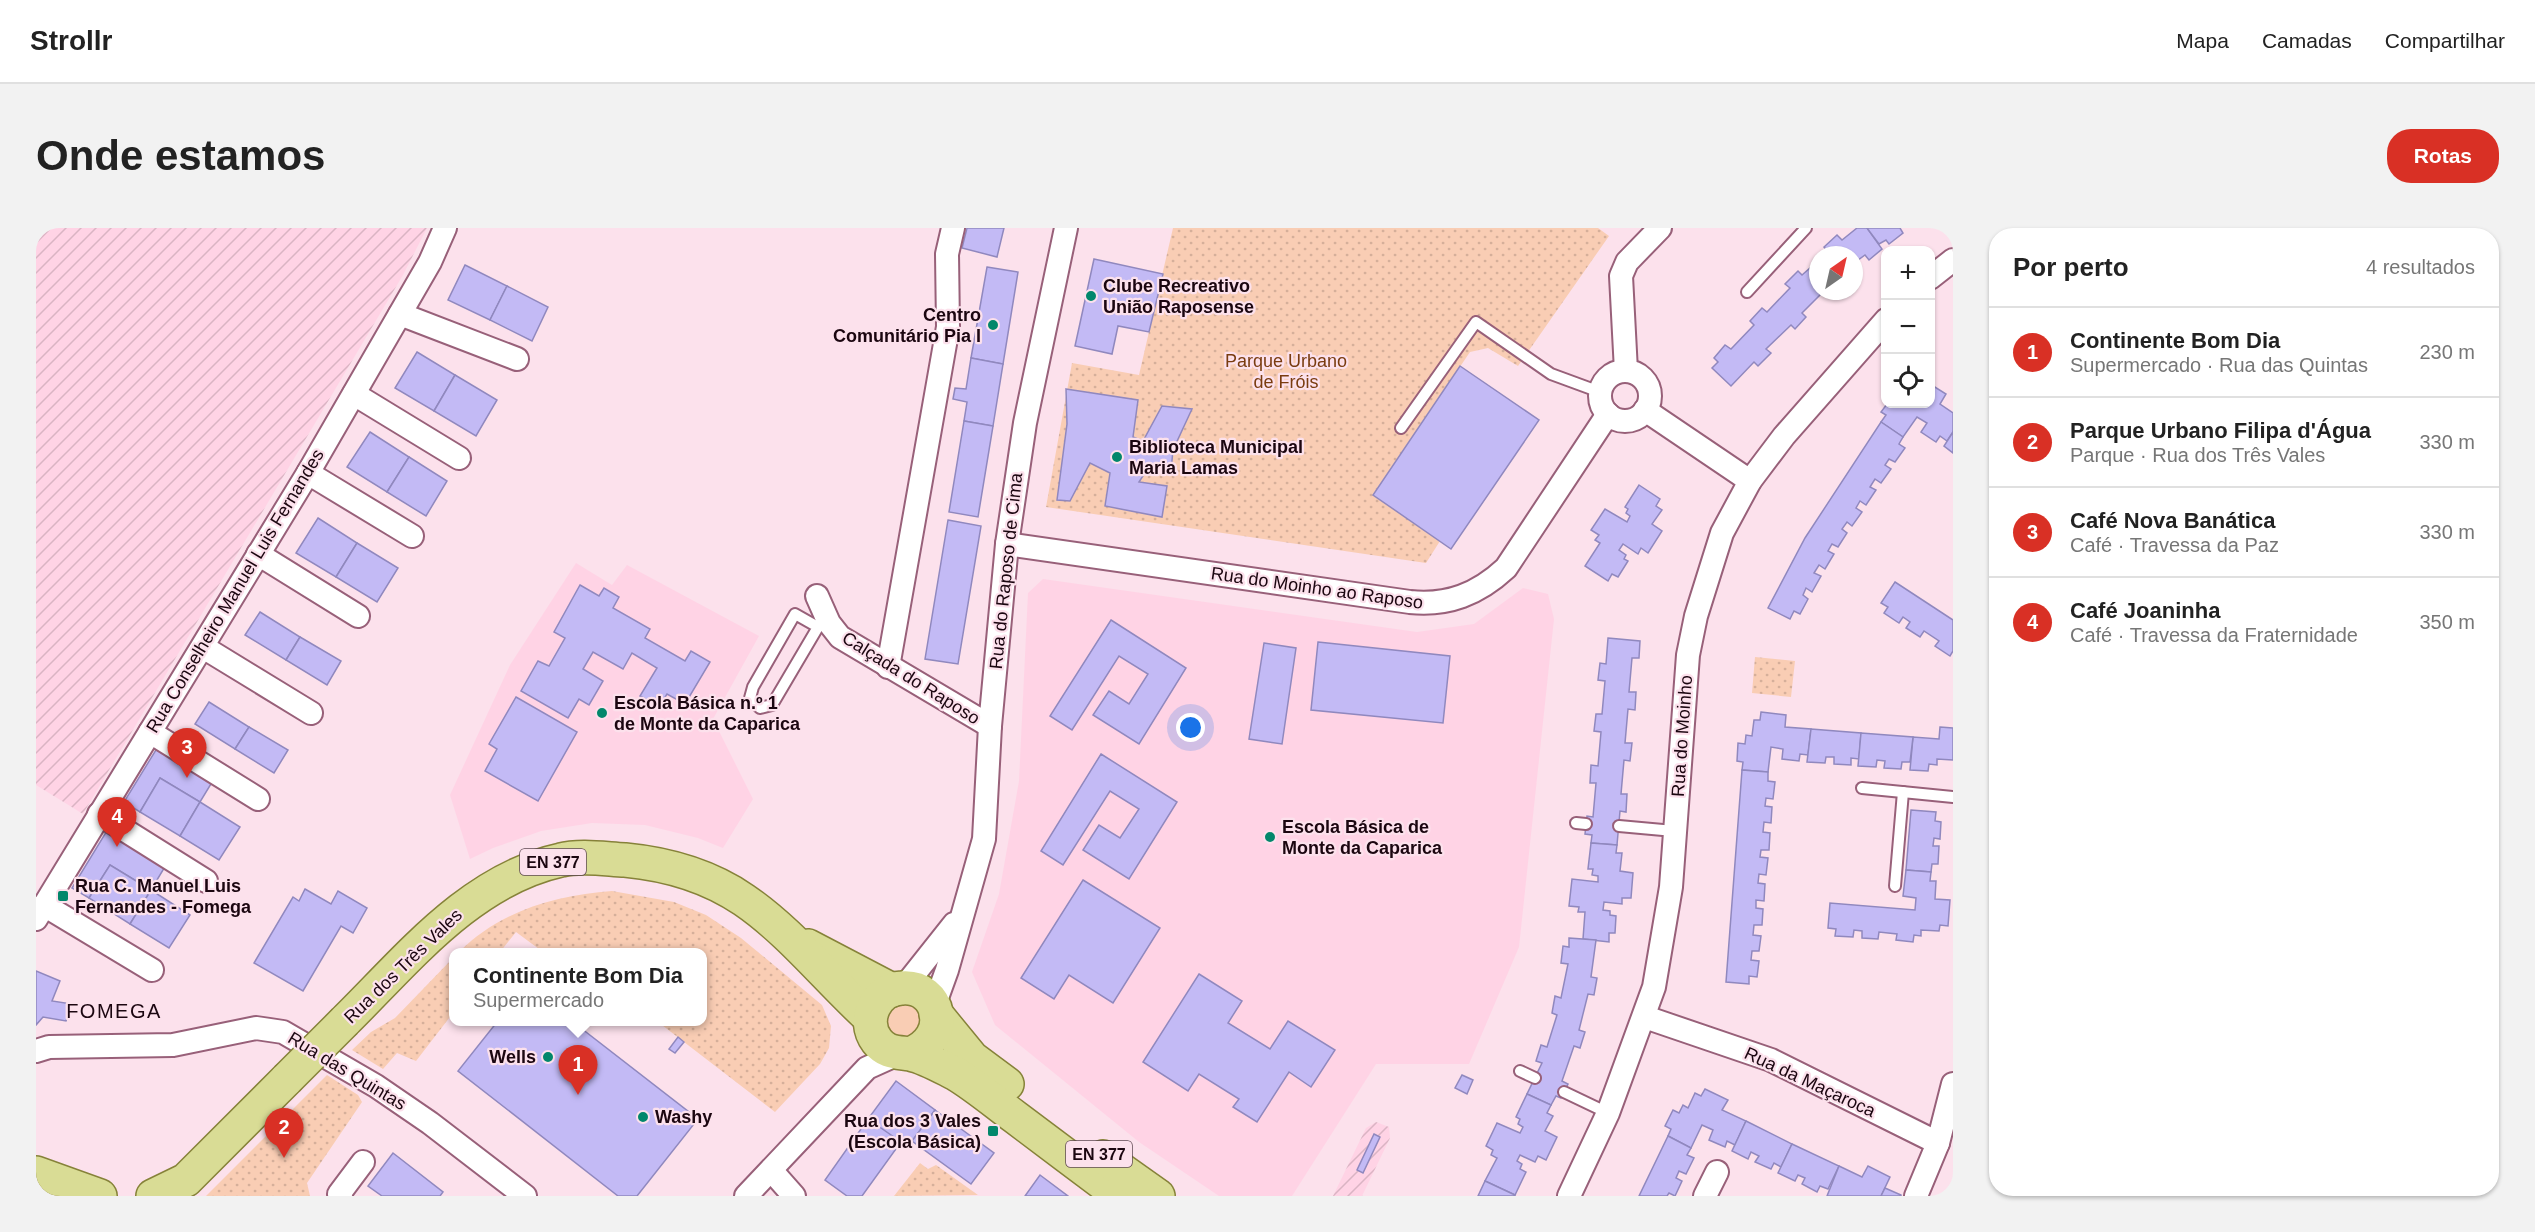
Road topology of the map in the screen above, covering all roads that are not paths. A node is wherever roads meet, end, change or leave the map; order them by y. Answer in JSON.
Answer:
{"nodes":[{"id":1,"x":445,"y":228,"type":"edge"},
{"id":2,"x":952,"y":228,"type":"edge"},
{"id":3,"x":1066,"y":228,"type":"edge"},
{"id":4,"x":1660,"y":228,"type":"edge"},
{"id":5,"x":1806,"y":228,"type":"edge"},
{"id":6,"x":1953,"y":260,"type":"edge"},
{"id":7,"x":1935,"y":274,"type":"edge"},
{"id":8,"x":1748,"y":292,"type":"dead end"},
{"id":9,"x":400,"y":314,"type":"junction"},
{"id":10,"x":1881,"y":326,"type":"edge"},
{"id":11,"x":517,"y":359,"type":"dead end"},
{"id":12,"x":1626,"y":371,"type":"junction"},
{"id":13,"x":1600,"y":392,"type":"junction"},
{"id":14,"x":354,"y":394,"type":"junction"},
{"id":15,"x":1645,"y":410,"type":"junction"},
{"id":16,"x":1608,"y":414,"type":"junction"},
{"id":17,"x":1401,"y":428,"type":"dead end"},
{"id":18,"x":459,"y":458,"type":"dead end"},
{"id":19,"x":308,"y":473,"type":"junction"},
{"id":20,"x":1750,"y":481,"type":"junction"},
{"id":21,"x":412,"y":536,"type":"dead end"},
{"id":22,"x":1007,"y":544,"type":"junction"},
{"id":23,"x":258,"y":554,"type":"junction"},
{"id":24,"x":817,"y":596,"type":"dead end"},
{"id":25,"x":358,"y":616,"type":"dead end"},
{"id":26,"x":823,"y":625,"type":"junction"},
{"id":27,"x":203,"y":646,"type":"junction"},
{"id":28,"x":888,"y":667,"type":"junction"},
{"id":29,"x":311,"y":713,"type":"dead end"},
{"id":30,"x":990,"y":726,"type":"junction"},
{"id":31,"x":150,"y":732,"type":"junction"},
{"id":32,"x":1862,"y":788,"type":"dead end"},
{"id":33,"x":1903,"y":792,"type":"junction"},
{"id":34,"x":1953,"y":797,"type":"edge"},
{"id":35,"x":258,"y":799,"type":"dead end"},
{"id":36,"x":99,"y":814,"type":"junction"},
{"id":37,"x":1619,"y":826,"type":"dead end"},
{"id":38,"x":1674,"y":831,"type":"junction"},
{"id":39,"x":206,"y":881,"type":"dead end"},
{"id":40,"x":1895,"y":886,"type":"dead end"},
{"id":41,"x":40,"y":912,"type":"edge"},
{"id":42,"x":961,"y":915,"type":"junction"},
{"id":43,"x":795,"y":940,"type":"junction"},
{"id":44,"x":152,"y":970,"type":"dead end"},
{"id":45,"x":898,"y":989,"type":"junction"},
{"id":46,"x":935,"y":1010,"type":"junction"},
{"id":47,"x":1645,"y":1017,"type":"junction"},
{"id":48,"x":871,"y":1024,"type":"junction"},
{"id":49,"x":36,"y":1051,"type":"edge"},
{"id":50,"x":904,"y":1054,"type":"junction"},
{"id":51,"x":867,"y":1068,"type":"junction"},
{"id":52,"x":1521,"y":1071,"type":"dead end"},
{"id":53,"x":1535,"y":1078,"type":"dead end"},
{"id":54,"x":1953,"y":1084,"type":"edge"},
{"id":55,"x":1564,"y":1092,"type":"dead end"},
{"id":56,"x":1608,"y":1113,"type":"junction"},
{"id":57,"x":1938,"y":1143,"type":"junction"},
{"id":58,"x":363,"y":1162,"type":"dead end"},
{"id":59,"x":771,"y":1170,"type":"junction"},
{"id":60,"x":36,"y":1172,"type":"edge"},
{"id":61,"x":1717,"y":1172,"type":"dead end"},
{"id":62,"x":179,"y":1188,"type":"edge"},
{"id":63,"x":94,"y":1195,"type":"edge"},
{"id":64,"x":153,"y":1196,"type":"edge"},
{"id":65,"x":342,"y":1196,"type":"edge"},
{"id":66,"x":525,"y":1196,"type":"edge"},
{"id":67,"x":746,"y":1196,"type":"edge"},
{"id":68,"x":794,"y":1196,"type":"edge"},
{"id":69,"x":1120,"y":1196,"type":"edge"},
{"id":70,"x":1158,"y":1196,"type":"edge"},
{"id":71,"x":1569,"y":1196,"type":"edge"},
{"id":72,"x":1705,"y":1196,"type":"edge"},
{"id":73,"x":1917,"y":1196,"type":"edge"}],
"edges":[{"from":1,"to":9,"type":"street","name":"Rua Conselheiro Manuel Luis Fernandes"},
{"from":2,"to":28,"type":"street"},
{"from":3,"to":22,"type":"street","name":"Rua do Raposo de Cima"},
{"from":4,"to":12,"type":"street"},
{"from":5,"to":8,"type":"lane"},
{"from":6,"to":7,"type":"street"},
{"from":9,"to":11,"type":"street"},
{"from":9,"to":14,"type":"street","name":"Rua Conselheiro Manuel Luis Fernandes"},
{"from":10,"to":20,"type":"street","name":"Rua do Moinho"},
{"from":12,"to":13,"type":"street"},
{"from":12,"to":15,"type":"street"},
{"from":13,"to":16,"type":"street"},
{"from":13,"to":17,"type":"lane"},
{"from":14,"to":18,"type":"street"},
{"from":14,"to":19,"type":"street","name":"Rua Conselheiro Manuel Luis Fernandes"},
{"from":15,"to":16,"type":"street"},
{"from":15,"to":20,"type":"street"},
{"from":16,"to":22,"type":"street","name":"Rua do Moinho ao Raposo"},
{"from":19,"to":21,"type":"street"},
{"from":19,"to":23,"type":"street","name":"Rua Conselheiro Manuel Luis Fernandes"},
{"from":20,"to":38,"type":"street","name":"Rua do Moinho"},
{"from":22,"to":30,"type":"street","name":"Rua do Raposo de Cima"},
{"from":23,"to":25,"type":"street"},
{"from":23,"to":27,"type":"street","name":"Rua Conselheiro Manuel Luis Fernandes"},
{"from":24,"to":26,"type":"street","name":"Calçada do Raposo"},
{"from":26,"to":26,"type":"lane"},
{"from":26,"to":28,"type":"street","name":"Calçada do Raposo"},
{"from":27,"to":29,"type":"street"},
{"from":27,"to":31,"type":"street","name":"Rua Conselheiro Manuel Luis Fernandes"},
{"from":28,"to":30,"type":"street","name":"Calçada do Raposo"},
{"from":30,"to":42,"type":"street","name":"Rua do Raposo de Cima"},
{"from":31,"to":35,"type":"street"},
{"from":31,"to":36,"type":"street","name":"Rua Conselheiro Manuel Luis Fernandes"},
{"from":32,"to":33,"type":"lane"},
{"from":33,"to":34,"type":"lane"},
{"from":33,"to":40,"type":"lane"},
{"from":36,"to":39,"type":"street"},
{"from":36,"to":41,"type":"street","name":"Rua Conselheiro Manuel Luis Fernandes"},
{"from":37,"to":38,"type":"lane"},
{"from":38,"to":47,"type":"street","name":"Rua do Moinho"},
{"from":41,"to":44,"type":"street"},
{"from":42,"to":45,"type":"street","name":"Rua do Raposo de Cima"},
{"from":42,"to":46,"type":"street","name":"Rua do Raposo de Cima"},
{"from":43,"to":45,"type":"main road","name":"Rua dos Três Vales","number":"EN 377"},
{"from":43,"to":48,"type":"main road","name":"Rua dos Três Vales","number":"EN 377"},
{"from":43,"to":62,"type":"main road","name":"Rua dos Três Vales","number":"EN 377","bridge":true},
{"from":45,"to":46,"type":"main road","name":"Rua dos Três Vales","number":"EN 377"},
{"from":45,"to":48,"type":"main road"},
{"from":46,"to":50,"type":"main road"},
{"from":46,"to":70,"type":"main road","name":"Rua dos Três Vales","number":"EN 377"},
{"from":47,"to":56,"type":"street","name":"Rua do Moinho"},
{"from":47,"to":57,"type":"street","name":"Rua da Maçaroca"},
{"from":48,"to":50,"type":"main road","name":"Rua dos Três Vales","number":"EN 377"},
{"from":48,"to":51,"type":"street"},
{"from":49,"to":66,"type":"street","name":"Rua das Quintas"},
{"from":50,"to":51,"type":"street"},
{"from":50,"to":69,"type":"main road","name":"Rua dos Três Vales","number":"EN 377"},
{"from":51,"to":59,"type":"street"},
{"from":52,"to":53,"type":"lane"},
{"from":54,"to":57,"type":"street"},
{"from":55,"to":56,"type":"lane"},
{"from":56,"to":71,"type":"street","name":"Rua do Moinho"},
{"from":57,"to":73,"type":"street"},
{"from":58,"to":65,"type":"street"},
{"from":59,"to":67,"type":"street"},
{"from":59,"to":68,"type":"street"},
{"from":60,"to":63,"type":"main road"},
{"from":61,"to":72,"type":"street"},
{"from":62,"to":64,"type":"main road","name":"Rua dos Três Vales","number":"EN 377"}]}
